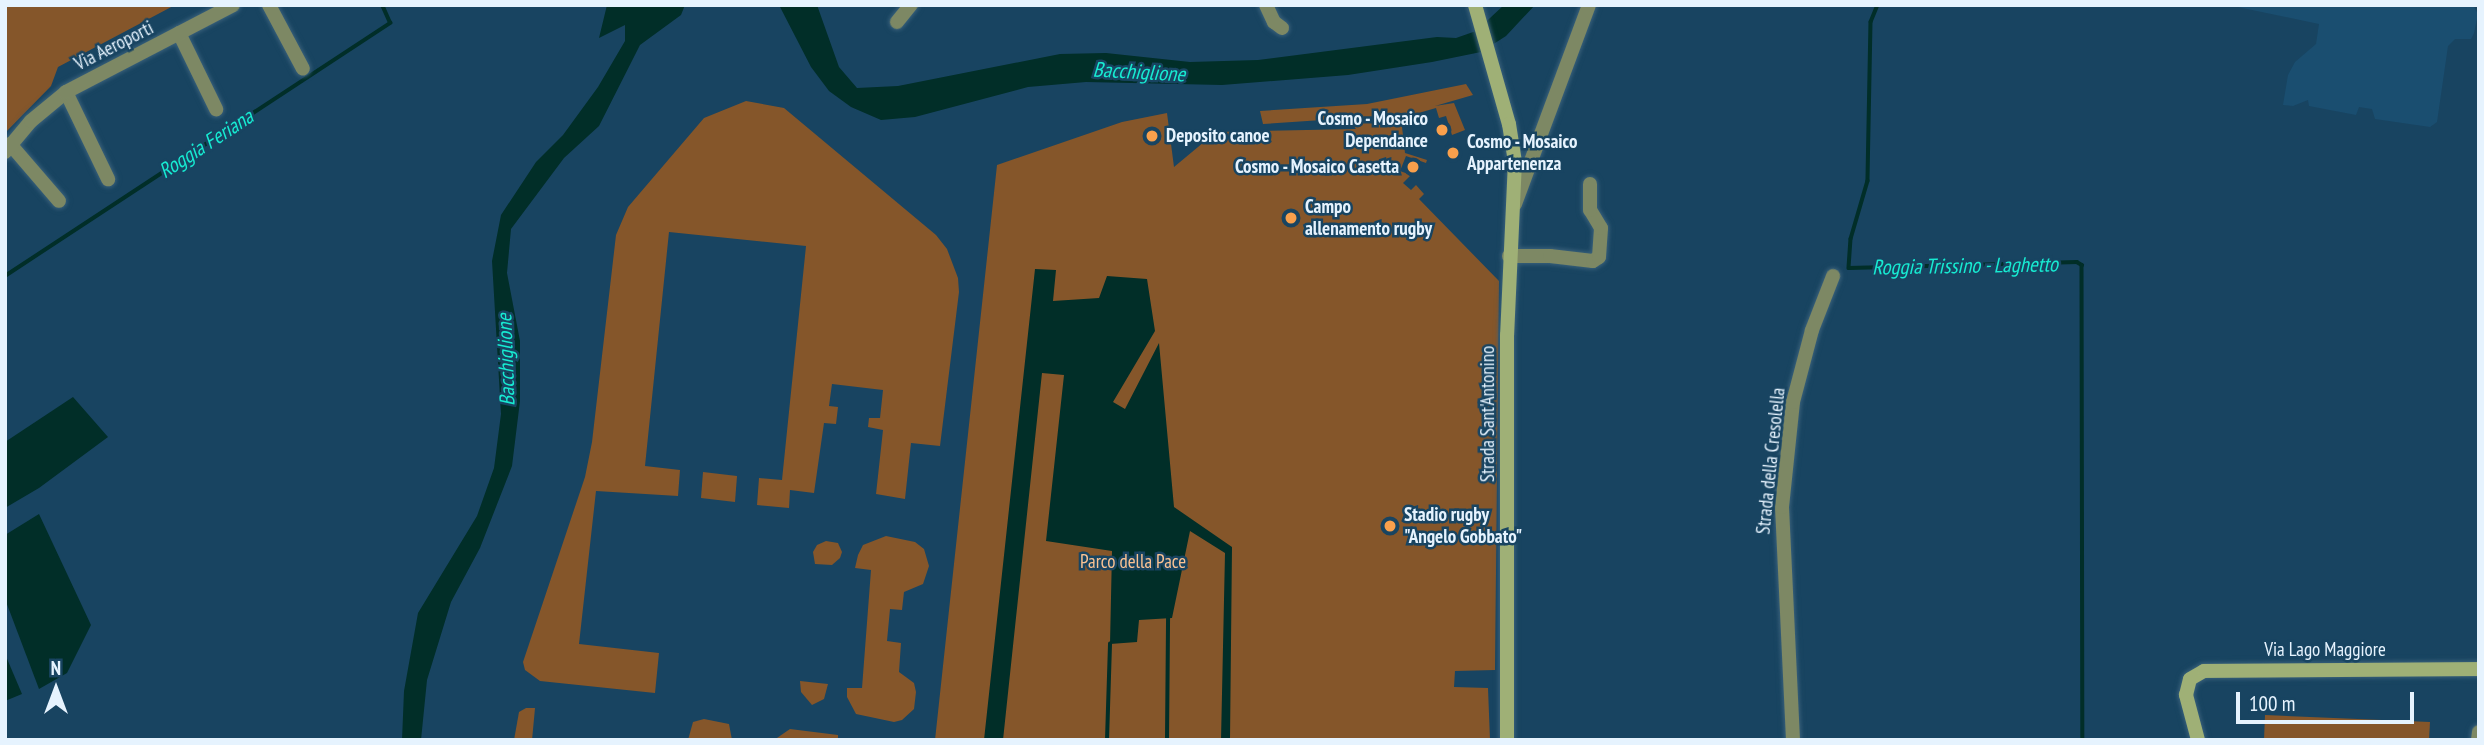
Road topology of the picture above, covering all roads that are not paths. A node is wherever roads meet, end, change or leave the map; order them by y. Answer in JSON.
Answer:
{"nodes":[{"id":1,"x":233,"y":5,"type":"edge"},
{"id":2,"x":269,"y":5,"type":"edge"},
{"id":3,"x":911,"y":5,"type":"edge"},
{"id":4,"x":1266,"y":5,"type":"edge"},
{"id":5,"x":1475,"y":5,"type":"edge"},
{"id":6,"x":1590,"y":5,"type":"edge"},
{"id":7,"x":897,"y":22,"type":"dead end"},
{"id":8,"x":1282,"y":28,"type":"dead end"},
{"id":9,"x":179,"y":33,"type":"junction"},
{"id":10,"x":303,"y":69,"type":"dead end"},
{"id":11,"x":66,"y":92,"type":"junction"},
{"id":12,"x":216,"y":109,"type":"dead end"},
{"id":13,"x":8,"y":148,"type":"edge"},
{"id":14,"x":1533,"y":155,"type":"junction"},
{"id":15,"x":1511,"y":157,"type":"junction"},
{"id":16,"x":108,"y":179,"type":"dead end"},
{"id":17,"x":1590,"y":184,"type":"dead end"},
{"id":18,"x":59,"y":201,"type":"dead end"},
{"id":19,"x":1515,"y":204,"type":"junction"},
{"id":20,"x":1509,"y":253,"type":"junction"},
{"id":21,"x":1833,"y":276,"type":"dead end"},
{"id":22,"x":2479,"y":669,"type":"edge"},
{"id":23,"x":2479,"y":732,"type":"edge"},
{"id":24,"x":1507,"y":740,"type":"edge"},
{"id":25,"x":1793,"y":740,"type":"edge"},
{"id":26,"x":2198,"y":740,"type":"edge"},
{"id":27,"x":2478,"y":740,"type":"edge"}],
"edges":[{"from":1,"to":9,"type":"street","name":"Via Aeroporti"},
{"from":2,"to":10,"type":"street"},
{"from":3,"to":7,"type":"street"},
{"from":4,"to":8,"type":"street"},
{"from":5,"to":15,"type":"main road"},
{"from":6,"to":14,"type":"street"},
{"from":9,"to":11,"type":"street","name":"Via Aeroporti"},
{"from":9,"to":12,"type":"street","name":"Via Aeroporti"},
{"from":11,"to":13,"type":"street","name":"Via Aeroporti"},
{"from":11,"to":16,"type":"street","name":"Via Aeroporti"},
{"from":13,"to":18,"type":"street","name":"Via Aeroporti"},
{"from":14,"to":15,"type":"street"},
{"from":14,"to":19,"type":"street"},
{"from":15,"to":19,"type":"main road","name":"Strada Sant'Antonino"},
{"from":15,"to":20,"type":"main road","name":"Strada Sant'Antonino"},
{"from":17,"to":20,"type":"street"},
{"from":19,"to":20,"type":"main road","name":"Strada Sant'Antonino"},
{"from":20,"to":24,"type":"main road","name":"Strada Sant'Antonino"},
{"from":21,"to":25,"type":"street","name":"Strada della Cresolella"},
{"from":22,"to":26,"type":"main road","name":"Via Lago Maggiore"},
{"from":23,"to":27,"type":"street"}]}
